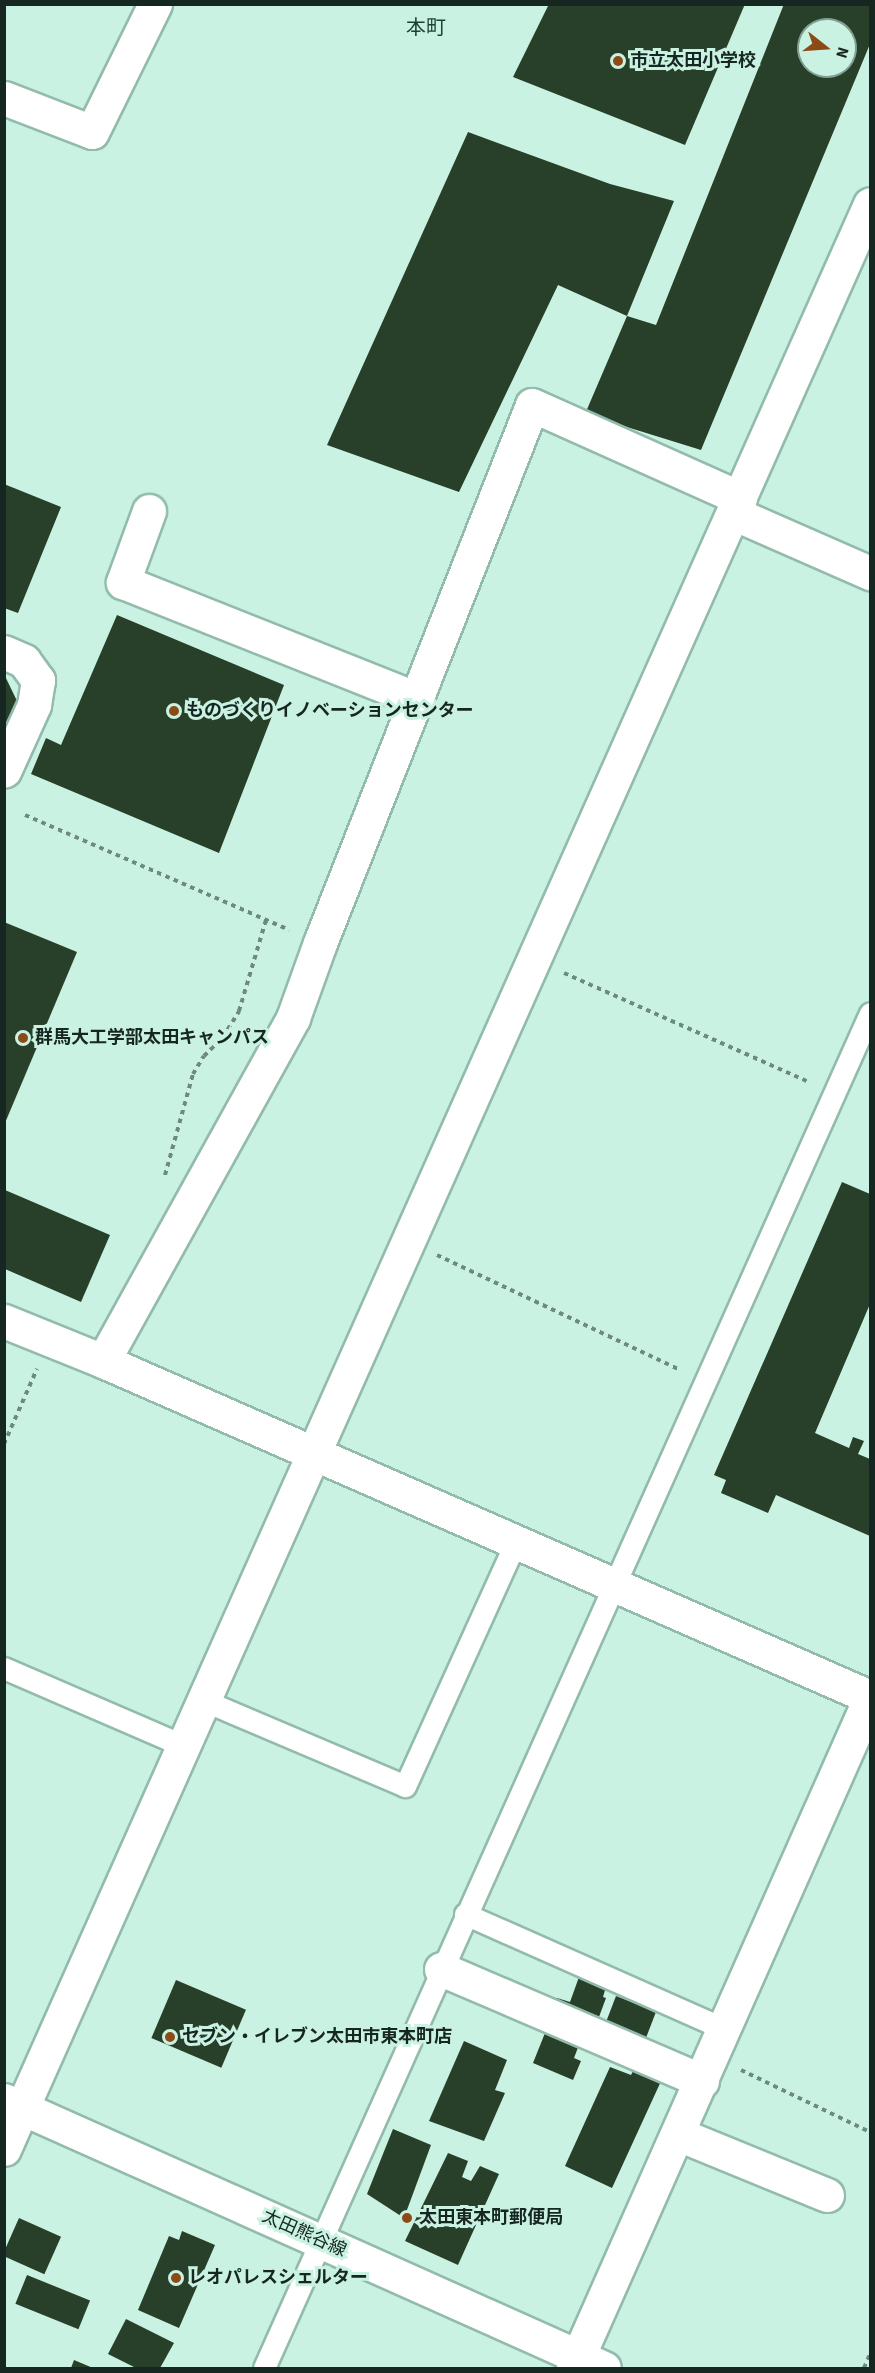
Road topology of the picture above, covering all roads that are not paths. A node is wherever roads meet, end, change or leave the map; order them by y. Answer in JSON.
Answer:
{"nodes":[{"id":1,"x":155,"y":4,"type":"edge"},
{"id":2,"x":4,"y":98,"type":"edge"},
{"id":3,"x":870,"y":204,"type":"edge"},
{"id":4,"x":737,"y":505,"type":"junction"},
{"id":5,"x":149,"y":512,"type":"dead end"},
{"id":6,"x":870,"y":573,"type":"edge"},
{"id":7,"x":4,"y":652,"type":"edge"},
{"id":8,"x":417,"y":699,"type":"junction"},
{"id":9,"x":4,"y":771,"type":"edge"},
{"id":10,"x":870,"y":1013,"type":"edge"},
{"id":11,"x":4,"y":1321,"type":"edge"},
{"id":12,"x":103,"y":1361,"type":"junction"},
{"id":13,"x":314,"y":1456,"type":"junction"},
{"id":14,"x":515,"y":1543,"type":"junction"},
{"id":15,"x":613,"y":1586,"type":"junction"},
{"id":16,"x":4,"y":1668,"type":"edge"},
{"id":17,"x":870,"y":1698,"type":"edge"},
{"id":18,"x":205,"y":1701,"type":"junction"},
{"id":19,"x":184,"y":1746,"type":"junction"},
{"id":20,"x":465,"y":1914,"type":"junction"},
{"id":21,"x":441,"y":1969,"type":"junction"},
{"id":22,"x":713,"y":2055,"type":"junction"},
{"id":23,"x":14,"y":2104,"type":"edge"},
{"id":24,"x":678,"y":2134,"type":"junction"},
{"id":25,"x":4,"y":2149,"type":"edge"},
{"id":26,"x":827,"y":2195,"type":"dead end"},
{"id":27,"x":320,"y":2241,"type":"junction"},
{"id":28,"x":585,"y":2365,"type":"edge"},
{"id":29,"x":264,"y":2368,"type":"edge"}],
"edges":[{"from":1,"to":2,"type":"street"},
{"from":3,"to":4,"type":"street"},
{"from":4,"to":6,"type":"street"},
{"from":4,"to":8,"type":"street"},
{"from":4,"to":13,"type":"street"},
{"from":5,"to":8,"type":"street"},
{"from":7,"to":9,"type":"street"},
{"from":8,"to":12,"type":"street"},
{"from":10,"to":15,"type":"lane"},
{"from":11,"to":12,"type":"street"},
{"from":12,"to":13,"type":"street"},
{"from":13,"to":14,"type":"street"},
{"from":13,"to":18,"type":"street"},
{"from":14,"to":15,"type":"street"},
{"from":14,"to":18,"type":"lane"},
{"from":15,"to":17,"type":"street"},
{"from":15,"to":20,"type":"lane"},
{"from":16,"to":19,"type":"lane"},
{"from":17,"to":22,"type":"street"},
{"from":18,"to":19,"type":"street"},
{"from":19,"to":23,"type":"street"},
{"from":20,"to":21,"type":"lane"},
{"from":20,"to":22,"type":"lane"},
{"from":21,"to":22,"type":"street"},
{"from":21,"to":27,"type":"lane"},
{"from":22,"to":24,"type":"street"},
{"from":23,"to":25,"type":"street"},
{"from":23,"to":27,"type":"street","name":"太田熊谷線"},
{"from":24,"to":26,"type":"street"},
{"from":24,"to":28,"type":"street"},
{"from":27,"to":28,"type":"street","name":"太田熊谷線"},
{"from":27,"to":29,"type":"lane"}]}
